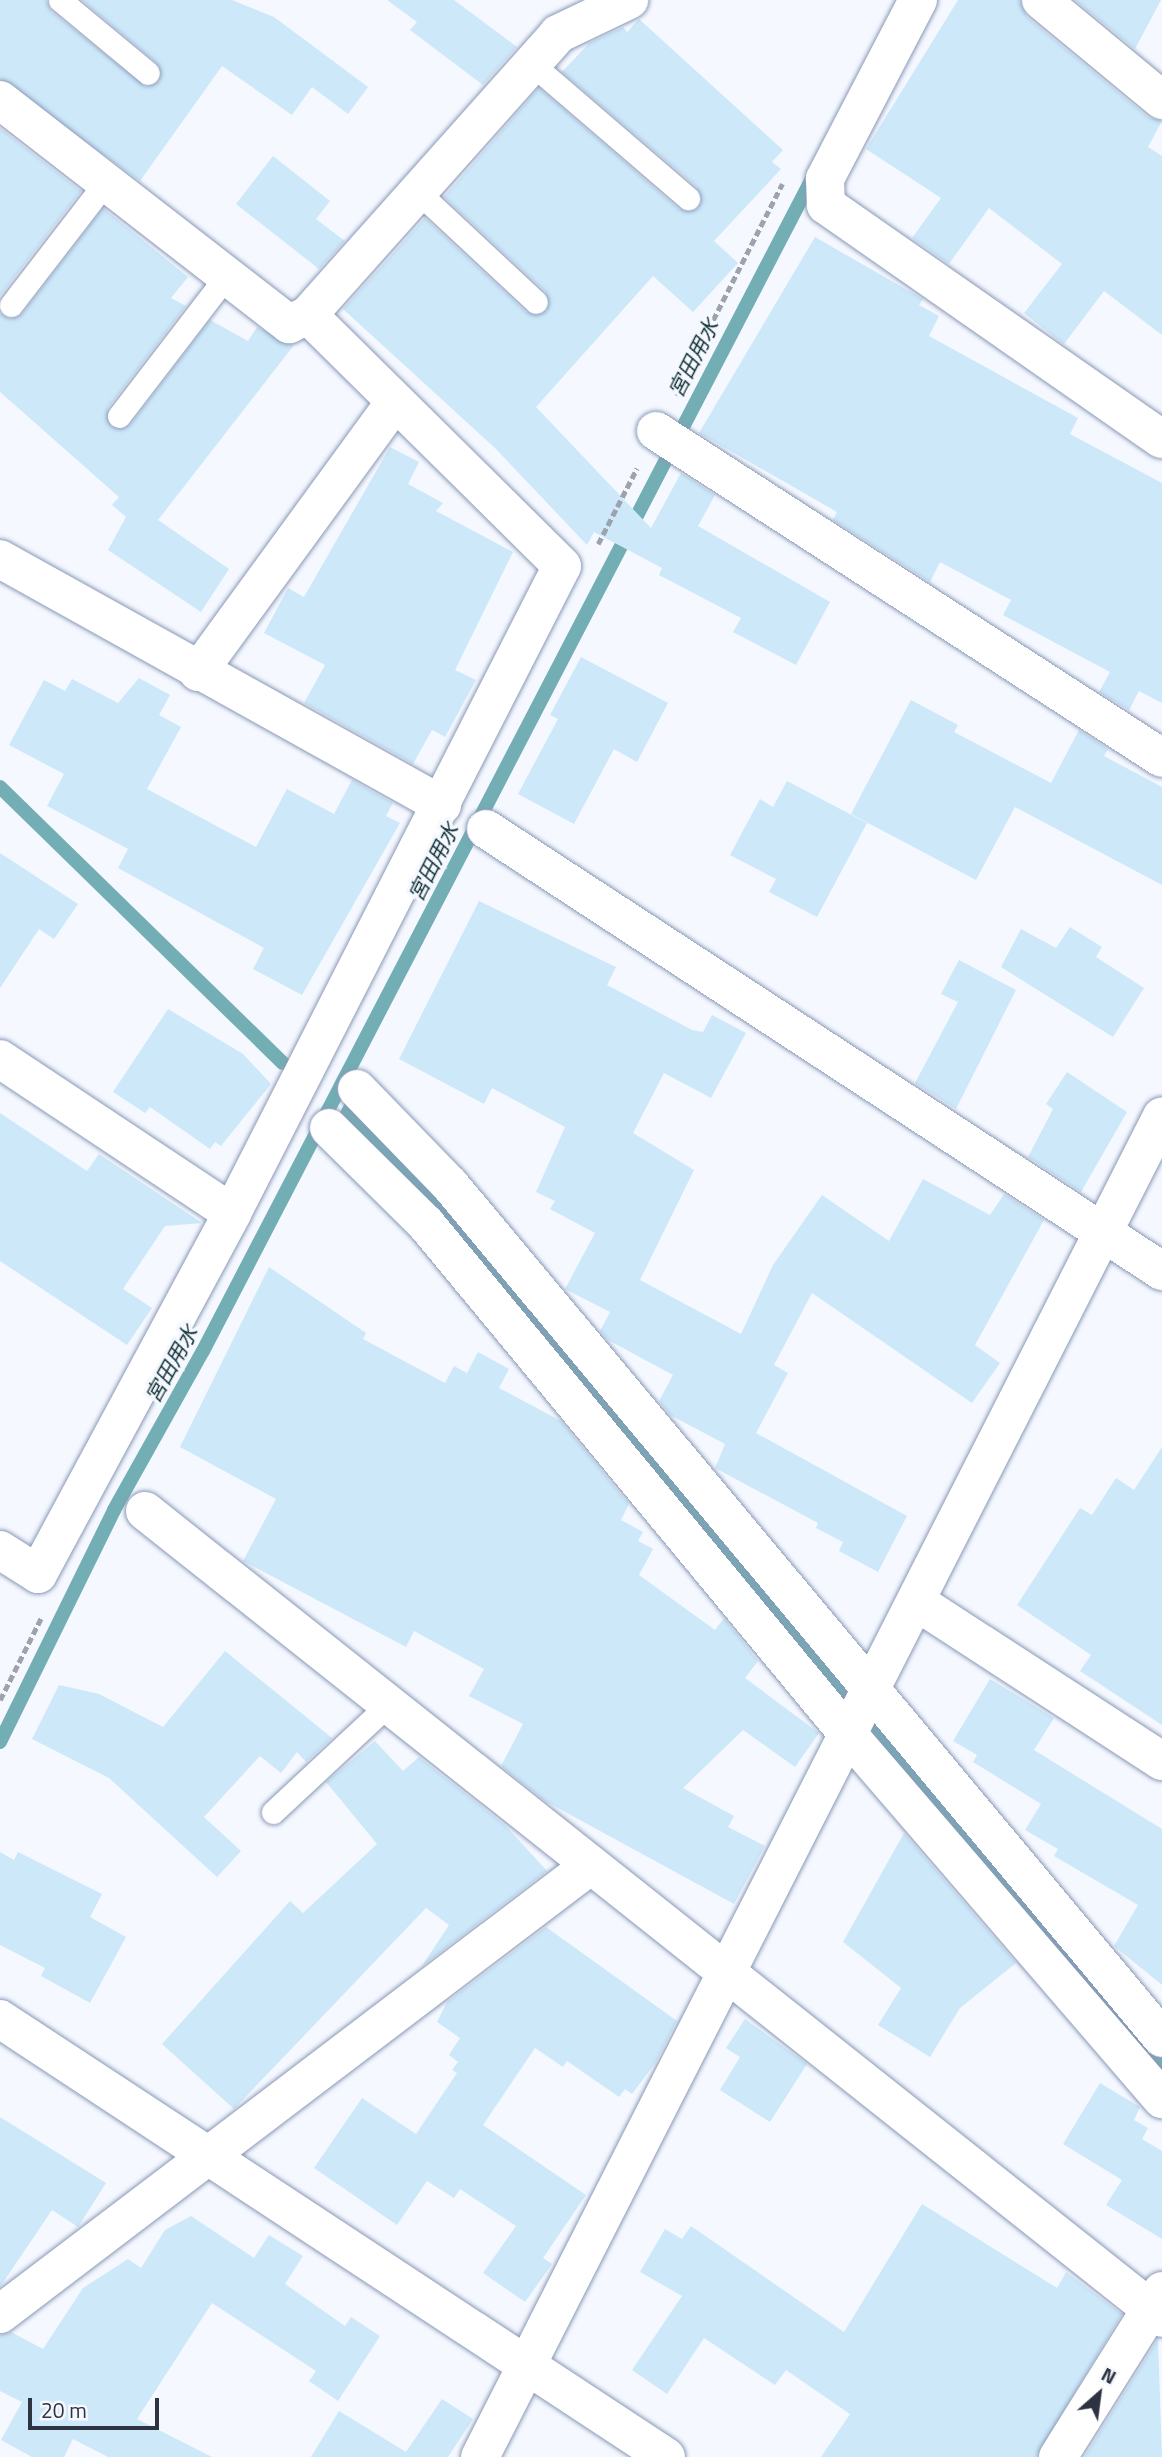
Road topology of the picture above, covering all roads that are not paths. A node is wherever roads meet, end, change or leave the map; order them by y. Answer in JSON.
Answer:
{"nodes":[{"id":1,"x":60,"y":0,"type":"edge"},
{"id":2,"x":629,"y":0,"type":"edge"},
{"id":3,"x":918,"y":0,"type":"edge"},
{"id":4,"x":1041,"y":0,"type":"edge"},
{"id":5,"x":532,"y":64,"type":"junction"},
{"id":6,"x":148,"y":73,"type":"dead end"},
{"id":7,"x":0,"y":100,"type":"edge"},
{"id":8,"x":1162,"y":100,"type":"edge"},
{"id":9,"x":105,"y":183,"type":"junction"},
{"id":10,"x":418,"y":192,"type":"junction"},
{"id":11,"x":688,"y":198,"type":"dead end"},
{"id":12,"x":227,"y":275,"type":"junction"},
{"id":13,"x":536,"y":302,"type":"dead end"},
{"id":14,"x":11,"y":305,"type":"dead end"},
{"id":15,"x":308,"y":316,"type":"junction"},
{"id":16,"x":395,"y":402,"type":"junction"},
{"id":17,"x":119,"y":416,"type":"dead end"},
{"id":18,"x":669,"y":439,"type":"road end"},
{"id":19,"x":1162,"y":439,"type":"edge"},
{"id":20,"x":0,"y":559,"type":"edge"},
{"id":21,"x":198,"y":671,"type":"junction"},
{"id":22,"x":1162,"y":758,"type":"edge"},
{"id":23,"x":442,"y":805,"type":"junction"},
{"id":24,"x":486,"y":829,"type":"dead end"},
{"id":25,"x":0,"y":1059,"type":"edge"},
{"id":26,"x":356,"y":1089,"type":"dead end"},
{"id":27,"x":1162,"y":1116,"type":"edge"},
{"id":28,"x":329,"y":1128,"type":"dead end"},
{"id":29,"x":232,"y":1213,"type":"junction"},
{"id":30,"x":1104,"y":1233,"type":"junction"},
{"id":31,"x":1162,"y":1271,"type":"edge"},
{"id":32,"x":145,"y":1511,"type":"dead end"},
{"id":33,"x":0,"y":1550,"type":"edge"},
{"id":34,"x":917,"y":1602,"type":"junction"},
{"id":35,"x":869,"y":1691,"type":"junction"},
{"id":36,"x":389,"y":1704,"type":"junction"},
{"id":37,"x":847,"y":1733,"type":"junction"},
{"id":38,"x":1162,"y":1761,"type":"edge"},
{"id":39,"x":273,"y":1812,"type":"dead end"},
{"id":40,"x":591,"y":1865,"type":"junction"},
{"id":41,"x":730,"y":1971,"type":"junction"},
{"id":42,"x":0,"y":2019,"type":"edge"},
{"id":43,"x":1162,"y":2038,"type":"edge"},
{"id":44,"x":1162,"y":2099,"type":"edge"},
{"id":45,"x":211,"y":2157,"type":"junction"},
{"id":46,"x":1158,"y":2306,"type":"edge"},
{"id":47,"x":0,"y":2314,"type":"edge"},
{"id":48,"x":528,"y":2364,"type":"junction"},
{"id":49,"x":480,"y":2457,"type":"edge"},
{"id":50,"x":666,"y":2457,"type":"edge"},
{"id":51,"x":1058,"y":2457,"type":"edge"}],
"edges":[{"from":1,"to":6,"type":"lane"},
{"from":2,"to":5,"type":"street"},
{"from":3,"to":19,"type":"street"},
{"from":4,"to":8,"type":"street"},
{"from":5,"to":10,"type":"street"},
{"from":5,"to":11,"type":"lane"},
{"from":7,"to":9,"type":"street"},
{"from":9,"to":12,"type":"street"},
{"from":9,"to":14,"type":"lane"},
{"from":10,"to":13,"type":"lane"},
{"from":10,"to":15,"type":"street"},
{"from":12,"to":15,"type":"street"},
{"from":12,"to":17,"type":"lane"},
{"from":15,"to":16,"type":"street"},
{"from":16,"to":21,"type":"street"},
{"from":16,"to":23,"type":"street"},
{"from":18,"to":22,"type":"street"},
{"from":20,"to":21,"type":"street"},
{"from":21,"to":23,"type":"street"},
{"from":23,"to":29,"type":"street"},
{"from":24,"to":30,"type":"street"},
{"from":25,"to":29,"type":"street"},
{"from":26,"to":35,"type":"street"},
{"from":27,"to":30,"type":"street"},
{"from":28,"to":37,"type":"street"},
{"from":29,"to":33,"type":"street"},
{"from":30,"to":31,"type":"street"},
{"from":30,"to":34,"type":"street"},
{"from":32,"to":36,"type":"street"},
{"from":34,"to":35,"type":"street"},
{"from":34,"to":38,"type":"street"},
{"from":35,"to":37,"type":"street"},
{"from":35,"to":43,"type":"street"},
{"from":36,"to":39,"type":"lane"},
{"from":36,"to":40,"type":"street"},
{"from":37,"to":41,"type":"street"},
{"from":37,"to":44,"type":"street"},
{"from":40,"to":41,"type":"street"},
{"from":40,"to":45,"type":"street"},
{"from":41,"to":46,"type":"street"},
{"from":41,"to":48,"type":"street"},
{"from":42,"to":45,"type":"street"},
{"from":45,"to":47,"type":"street"},
{"from":45,"to":48,"type":"street"},
{"from":46,"to":51,"type":"street"},
{"from":48,"to":49,"type":"street"},
{"from":48,"to":50,"type":"street"}]}
